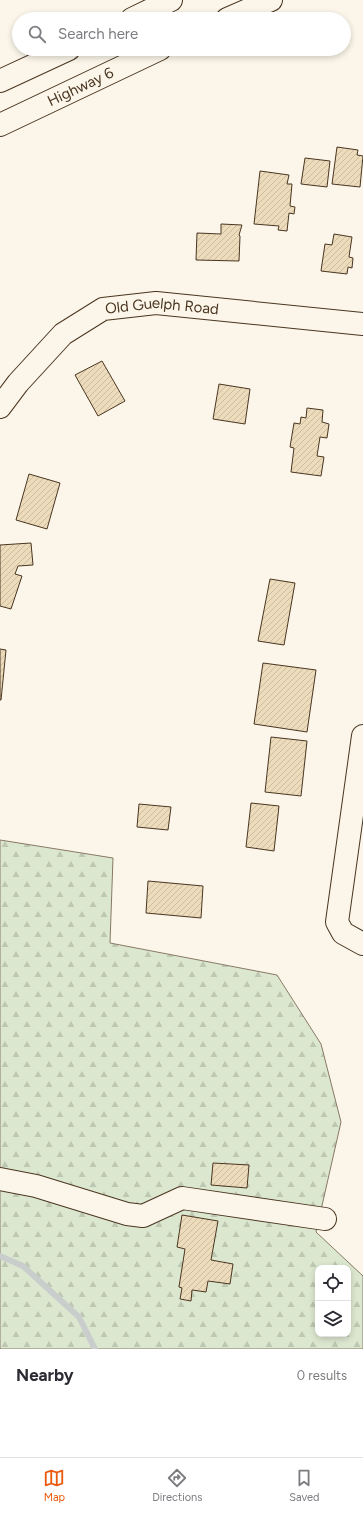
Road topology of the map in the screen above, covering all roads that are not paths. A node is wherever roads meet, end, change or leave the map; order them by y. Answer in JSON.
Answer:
{"nodes":[{"id":1,"x":171,"y":0,"type":"edge"},
{"id":2,"x":270,"y":0,"type":"edge"},
{"id":3,"x":146,"y":12,"type":"edge"},
{"id":4,"x":243,"y":12,"type":"edge"},
{"id":5,"x":54,"y":56,"type":"edge"},
{"id":6,"x":145,"y":56,"type":"edge"},
{"id":7,"x":0,"y":81,"type":"edge"},
{"id":8,"x":0,"y":125,"type":"edge"},
{"id":9,"x":363,"y":324,"type":"edge"},
{"id":10,"x":0,"y":407,"type":"edge"},
{"id":11,"x":363,"y":736,"type":"edge"},
{"id":12,"x":363,"y":944,"type":"edge"},
{"id":13,"x":0,"y":1179,"type":"edge"},
{"id":14,"x":324,"y":1219,"type":"dead end"}],
"edges":[{"from":1,"to":3,"type":"main road"},
{"from":2,"to":4,"type":"main road"},
{"from":5,"to":7,"type":"main road"},
{"from":6,"to":8,"type":"main road","name":"Highway 6"},
{"from":9,"to":10,"type":"main road","name":"Old Guelph Road"},
{"from":11,"to":12,"type":"main road"},
{"from":13,"to":14,"type":"main road"}]}
